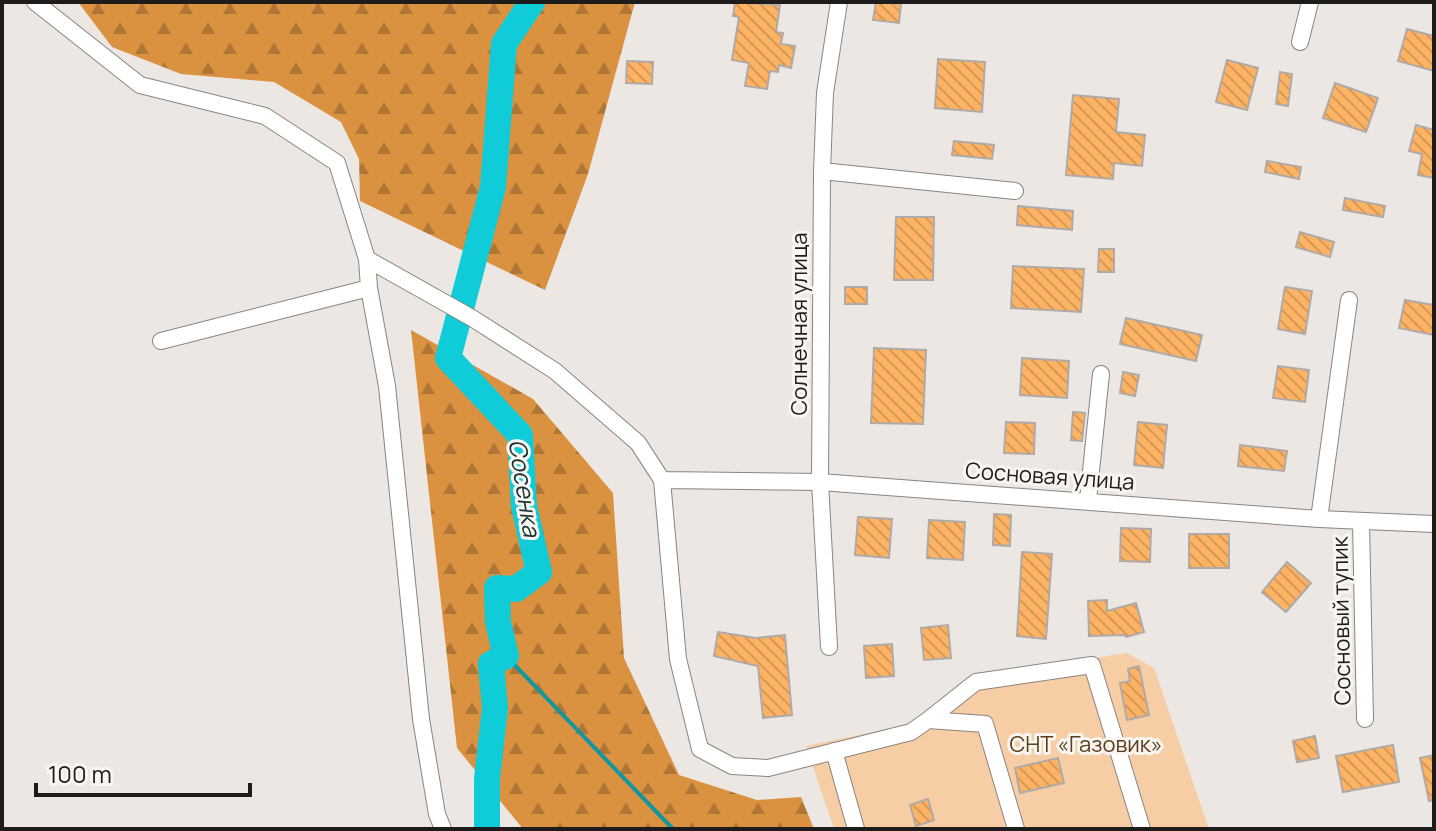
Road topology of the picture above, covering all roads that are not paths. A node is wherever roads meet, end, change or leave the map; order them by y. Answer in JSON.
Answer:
{"nodes":[{"id":1,"x":35,"y":2,"type":"edge"},
{"id":2,"x":839,"y":2,"type":"edge"},
{"id":3,"x":1310,"y":2,"type":"edge"},
{"id":4,"x":1300,"y":42,"type":"dead end"},
{"id":5,"x":822,"y":171,"type":"junction"},
{"id":6,"x":1015,"y":191,"type":"dead end"},
{"id":7,"x":367,"y":259,"type":"junction"},
{"id":8,"x":369,"y":288,"type":"junction"},
{"id":9,"x":1349,"y":300,"type":"dead end"},
{"id":10,"x":161,"y":341,"type":"dead end"},
{"id":11,"x":1101,"y":374,"type":"dead end"},
{"id":12,"x":662,"y":480,"type":"junction"},
{"id":13,"x":820,"y":482,"type":"junction"},
{"id":14,"x":1088,"y":500,"type":"junction"},
{"id":15,"x":1319,"y":519,"type":"junction"},
{"id":16,"x":1361,"y":522,"type":"junction"},
{"id":17,"x":1434,"y":524,"type":"edge"},
{"id":18,"x":829,"y":647,"type":"dead end"},
{"id":19,"x":1365,"y":719,"type":"dead end"},
{"id":20,"x":928,"y":720,"type":"junction"},
{"id":21,"x":834,"y":751,"type":"junction"},
{"id":22,"x":443,"y":829,"type":"edge"},
{"id":23,"x":856,"y":829,"type":"edge"},
{"id":24,"x":1016,"y":829,"type":"edge"},
{"id":25,"x":1142,"y":829,"type":"edge"}],
"edges":[{"from":1,"to":7,"type":"lane"},
{"from":2,"to":5,"type":"lane","name":"Солнечная улица"},
{"from":3,"to":4,"type":"lane"},
{"from":5,"to":6,"type":"lane"},
{"from":5,"to":13,"type":"lane","name":"Солнечная улица"},
{"from":7,"to":8,"type":"lane"},
{"from":7,"to":12,"type":"lane"},
{"from":8,"to":10,"type":"lane"},
{"from":8,"to":22,"type":"lane"},
{"from":9,"to":15,"type":"lane"},
{"from":11,"to":14,"type":"lane"},
{"from":12,"to":13,"type":"lane","name":"Сосновая улица"},
{"from":12,"to":21,"type":"lane"},
{"from":13,"to":14,"type":"lane","name":"Сосновая улица"},
{"from":13,"to":18,"type":"lane","name":"Солнечная улица"},
{"from":14,"to":15,"type":"lane","name":"Сосновая улица"},
{"from":15,"to":16,"type":"lane","name":"Сосновая улица"},
{"from":16,"to":17,"type":"lane","name":"Сосновая улица"},
{"from":16,"to":19,"type":"lane","name":"Сосновый тупик"},
{"from":20,"to":21,"type":"lane"},
{"from":20,"to":24,"type":"lane"},
{"from":20,"to":25,"type":"lane"},
{"from":21,"to":23,"type":"lane"}]}
